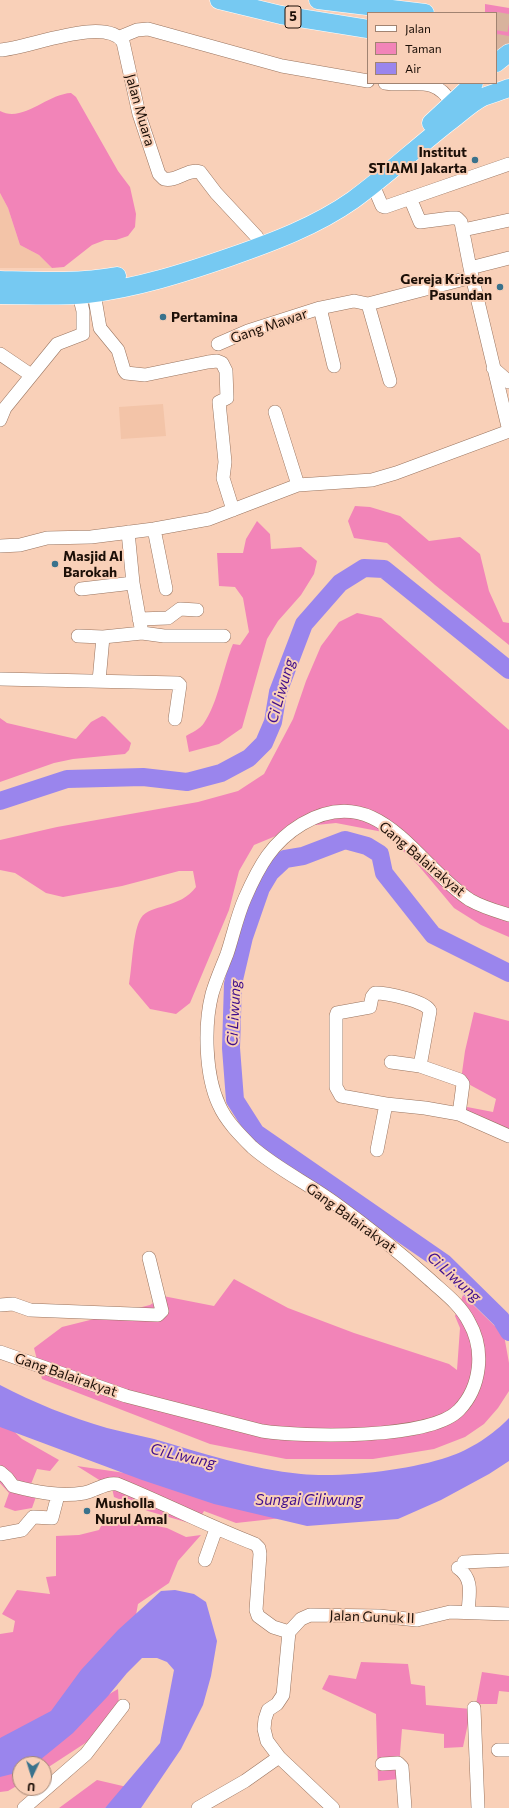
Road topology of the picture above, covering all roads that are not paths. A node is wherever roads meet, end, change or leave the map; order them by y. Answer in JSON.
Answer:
{"nodes":[{"id":1,"x":219,"y":0,"type":"edge"},
{"id":2,"x":318,"y":0,"type":"edge"},
{"id":3,"x":417,"y":12,"type":"edge"},
{"id":4,"x":367,"y":29,"type":"edge"},
{"id":5,"x":120,"y":37,"type":"junction"},
{"id":6,"x":0,"y":50,"type":"edge"},
{"id":7,"x":367,"y":81,"type":"edge"},
{"id":8,"x":394,"y":84,"type":"edge"},
{"id":9,"x":414,"y":84,"type":"edge"},
{"id":10,"x":427,"y":84,"type":"edge"},
{"id":11,"x":509,"y":88,"type":"edge"},
{"id":12,"x":476,"y":89,"type":"edge"},
{"id":13,"x":452,"y":104,"type":"junction"},
{"id":14,"x":509,"y":164,"type":"edge"},
{"id":15,"x":373,"y":186,"type":"junction"},
{"id":16,"x":410,"y":198,"type":"junction"},
{"id":17,"x":509,"y":220,"type":"edge"},
{"id":18,"x":463,"y":230,"type":"junction"},
{"id":19,"x":257,"y":237,"type":"junction"},
{"id":20,"x":509,"y":258,"type":"edge"},
{"id":21,"x":471,"y":273,"type":"junction"},
{"id":22,"x":0,"y":280,"type":"edge"},
{"id":23,"x":87,"y":294,"type":"junction"},
{"id":24,"x":0,"y":295,"type":"edge"},
{"id":25,"x":368,"y":304,"type":"junction"},
{"id":26,"x":320,"y":308,"type":"junction"},
{"id":27,"x":218,"y":344,"type":"dead end"},
{"id":28,"x":0,"y":354,"type":"edge"},
{"id":29,"x":334,"y":366,"type":"dead end"},
{"id":30,"x":493,"y":368,"type":"junction"},
{"id":31,"x":31,"y":376,"type":"junction"},
{"id":32,"x":390,"y":381,"type":"dead end"},
{"id":33,"x":509,"y":382,"type":"edge"},
{"id":34,"x":275,"y":412,"type":"dead end"},
{"id":35,"x":0,"y":420,"type":"edge"},
{"id":36,"x":509,"y":431,"type":"edge"},
{"id":37,"x":298,"y":485,"type":"junction"},
{"id":38,"x":233,"y":510,"type":"junction"},
{"id":39,"x":154,"y":529,"type":"junction"},
{"id":40,"x":128,"y":532,"type":"junction"},
{"id":41,"x":0,"y":546,"type":"edge"},
{"id":42,"x":133,"y":583,"type":"junction"},
{"id":43,"x":81,"y":589,"type":"dead end"},
{"id":44,"x":166,"y":589,"type":"dead end"},
{"id":45,"x":197,"y":610,"type":"dead end"},
{"id":46,"x":139,"y":619,"type":"junction"},
{"id":47,"x":142,"y":633,"type":"junction"},
{"id":48,"x":78,"y":636,"type":"dead end"},
{"id":49,"x":224,"y":636,"type":"dead end"},
{"id":50,"x":102,"y":637,"type":"junction"},
{"id":51,"x":0,"y":679,"type":"edge"},
{"id":52,"x":99,"y":682,"type":"junction"},
{"id":53,"x":176,"y":720,"type":"dead end"},
{"id":54,"x":509,"y":915,"type":"edge"},
{"id":55,"x":391,"y":1062,"type":"dead end"},
{"id":56,"x":420,"y":1066,"type":"junction"},
{"id":57,"x":386,"y":1104,"type":"junction"},
{"id":58,"x":460,"y":1114,"type":"junction"},
{"id":59,"x":509,"y":1136,"type":"edge"},
{"id":60,"x":377,"y":1150,"type":"dead end"},
{"id":61,"x":149,"y":1258,"type":"dead end"},
{"id":62,"x":0,"y":1305,"type":"edge"},
{"id":63,"x":0,"y":1352,"type":"edge"},
{"id":64,"x":0,"y":1472,"type":"edge"},
{"id":65,"x":58,"y":1495,"type":"junction"},
{"id":66,"x":216,"y":1529,"type":"junction"},
{"id":67,"x":0,"y":1534,"type":"edge"},
{"id":68,"x":205,"y":1560,"type":"dead end"},
{"id":69,"x":509,"y":1560,"type":"edge"},
{"id":70,"x":468,"y":1612,"type":"junction"},
{"id":71,"x":509,"y":1614,"type":"edge"},
{"id":72,"x":289,"y":1632,"type":"junction"},
{"id":73,"x":123,"y":1706,"type":"dead end"},
{"id":74,"x":474,"y":1708,"type":"dead end"},
{"id":75,"x":280,"y":1757,"type":"junction"},
{"id":76,"x":382,"y":1764,"type":"dead end"},
{"id":77,"x":24,"y":1808,"type":"edge"},
{"id":78,"x":198,"y":1808,"type":"edge"},
{"id":79,"x":333,"y":1808,"type":"edge"},
{"id":80,"x":405,"y":1808,"type":"edge"},
{"id":81,"x":478,"y":1808,"type":"edge"}],
"edges":[{"from":1,"to":4,"type":"highway","number":"5"},
{"from":2,"to":3,"type":"highway","number":"5"},
{"from":5,"to":6,"type":"street"},
{"from":5,"to":7,"type":"street"},
{"from":5,"to":19,"type":"street","name":"Jalan Muara"},
{"from":8,"to":9,"type":"street"},
{"from":10,"to":13,"type":"street"},
{"from":11,"to":12,"type":"highway"},
{"from":12,"to":13,"type":"highway"},
{"from":12,"to":15,"type":"highway"},
{"from":13,"to":19,"type":"highway"},
{"from":14,"to":16,"type":"street"},
{"from":15,"to":16,"type":"street"},
{"from":15,"to":23,"type":"highway"},
{"from":16,"to":18,"type":"street"},
{"from":17,"to":18,"type":"street"},
{"from":18,"to":21,"type":"street"},
{"from":19,"to":22,"type":"highway"},
{"from":20,"to":21,"type":"street","name":"Gang Mawar"},
{"from":21,"to":25,"type":"street","name":"Gang Mawar"},
{"from":21,"to":30,"type":"street"},
{"from":23,"to":24,"type":"highway"},
{"from":23,"to":31,"type":"street"},
{"from":23,"to":38,"type":"street"},
{"from":25,"to":26,"type":"street","name":"Gang Mawar"},
{"from":25,"to":32,"type":"street"},
{"from":26,"to":27,"type":"street","name":"Gang Mawar"},
{"from":26,"to":29,"type":"street","name":"Gang Mawar"},
{"from":28,"to":31,"type":"street"},
{"from":30,"to":33,"type":"street"},
{"from":30,"to":36,"type":"street"},
{"from":31,"to":35,"type":"street"},
{"from":34,"to":37,"type":"street"},
{"from":36,"to":37,"type":"street"},
{"from":37,"to":38,"type":"street"},
{"from":38,"to":39,"type":"street"},
{"from":39,"to":40,"type":"street"},
{"from":39,"to":44,"type":"street"},
{"from":40,"to":41,"type":"street"},
{"from":40,"to":42,"type":"street"},
{"from":42,"to":43,"type":"street"},
{"from":42,"to":46,"type":"street"},
{"from":45,"to":46,"type":"street"},
{"from":46,"to":47,"type":"street"},
{"from":47,"to":49,"type":"street"},
{"from":47,"to":50,"type":"street"},
{"from":48,"to":50,"type":"street"},
{"from":50,"to":52,"type":"street"},
{"from":51,"to":52,"type":"street"},
{"from":52,"to":53,"type":"street"},
{"from":54,"to":63,"type":"street","name":"Gang Balairakyat"},
{"from":55,"to":56,"type":"street"},
{"from":56,"to":57,"type":"street"},
{"from":56,"to":58,"type":"street"},
{"from":57,"to":58,"type":"street"},
{"from":57,"to":60,"type":"street"},
{"from":58,"to":59,"type":"street"},
{"from":61,"to":62,"type":"street"},
{"from":64,"to":65,"type":"street"},
{"from":65,"to":66,"type":"street"},
{"from":65,"to":67,"type":"street"},
{"from":66,"to":68,"type":"street"},
{"from":66,"to":72,"type":"street"},
{"from":69,"to":70,"type":"street"},
{"from":70,"to":71,"type":"street","name":"Jalan Gunuk II"},
{"from":70,"to":72,"type":"street","name":"Jalan Gunuk II"},
{"from":72,"to":75,"type":"street"},
{"from":73,"to":77,"type":"street"},
{"from":74,"to":81,"type":"street"},
{"from":75,"to":78,"type":"street"},
{"from":75,"to":79,"type":"street"},
{"from":76,"to":80,"type":"street"}]}
